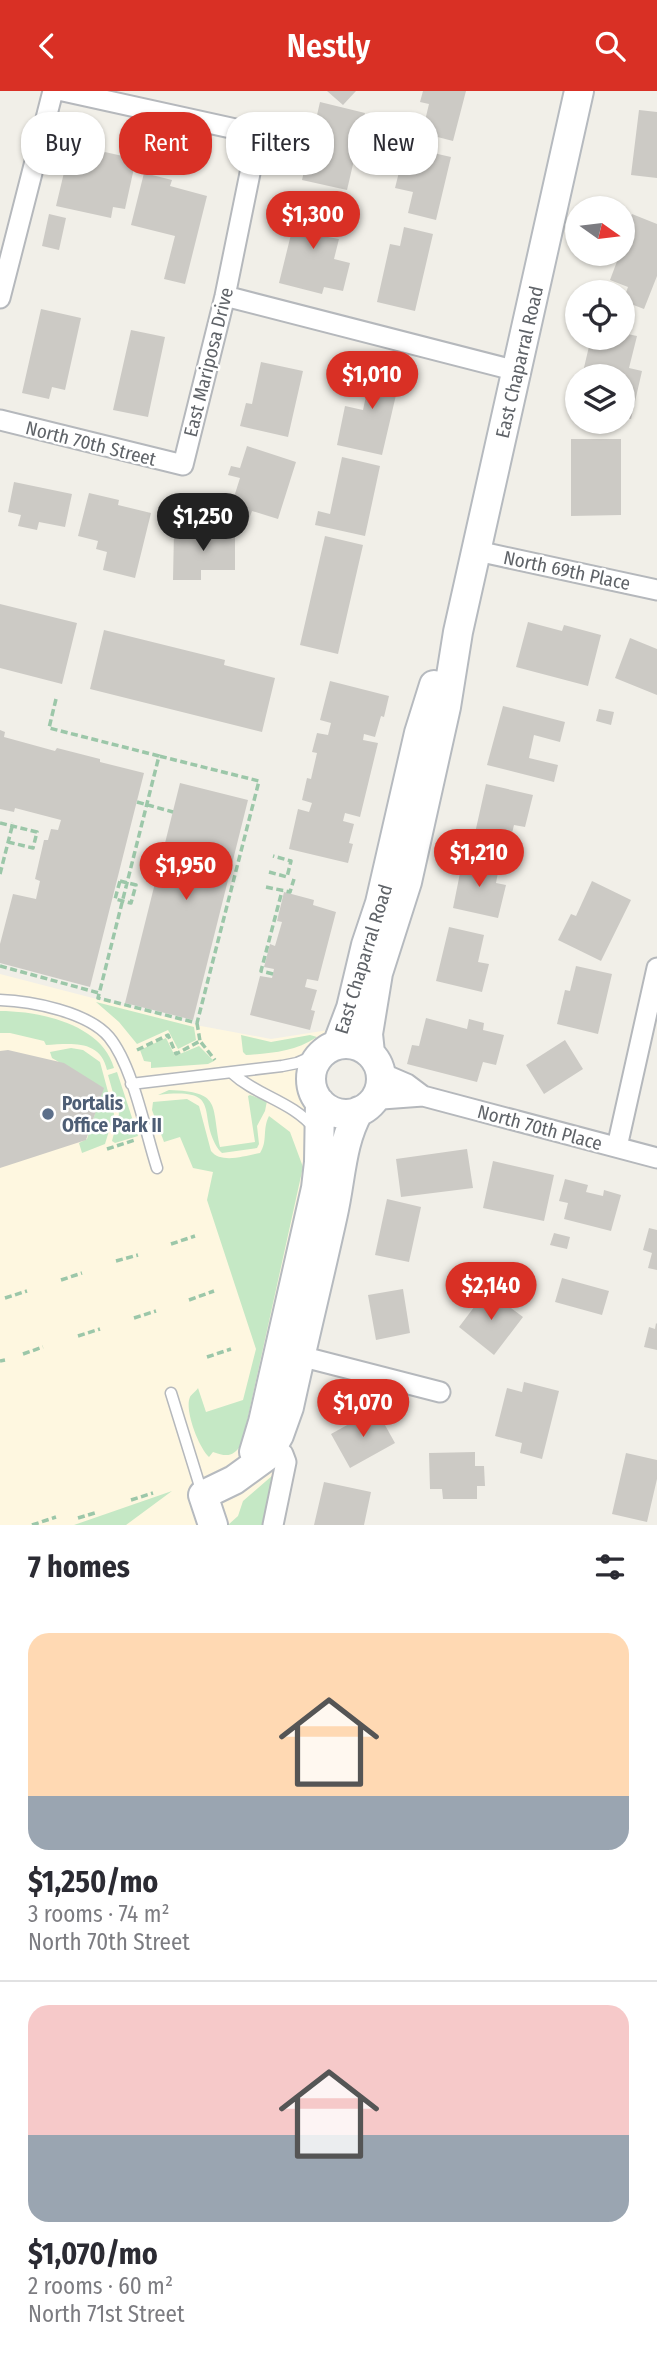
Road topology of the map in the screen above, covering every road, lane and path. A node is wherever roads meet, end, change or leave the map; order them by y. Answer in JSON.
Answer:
{"nodes":[{"id":1,"x":53,"y":91,"type":"edge"},
{"id":2,"x":63,"y":91,"type":"edge"},
{"id":3,"x":579,"y":91,"type":"edge"},
{"id":4,"x":225,"y":296,"type":"junction"},
{"id":5,"x":0,"y":298,"type":"edge"},
{"id":6,"x":517,"y":371,"type":"junction"},
{"id":7,"x":0,"y":420,"type":"edge"},
{"id":8,"x":183,"y":465,"type":"joint"},
{"id":9,"x":477,"y":551,"type":"junction"},
{"id":10,"x":657,"y":590,"type":"edge"},
{"id":11,"x":458,"y":632,"type":"junction"},
{"id":12,"x":56,"y":699,"type":"dead end"},
{"id":13,"x":159,"y":756,"type":"junction"},
{"id":14,"x":136,"y":802,"type":"dead end"},
{"id":15,"x":147,"y":805,"type":"junction"},
{"id":16,"x":173,"y":812,"type":"dead end"},
{"id":17,"x":0,"y":823,"type":"edge"},
{"id":18,"x":13,"y":825,"type":"junction"},
{"id":19,"x":7,"y":845,"type":"junction"},
{"id":20,"x":0,"y":846,"type":"edge"},
{"id":21,"x":273,"y":856,"type":"dead end"},
{"id":22,"x":269,"y":872,"type":"dead end"},
{"id":23,"x":0,"y":874,"type":"edge"},
{"id":24,"x":294,"y":879,"type":"dead end"},
{"id":25,"x":128,"y":882,"type":"junction"},
{"id":26,"x":266,"y":887,"type":"dead end"},
{"id":27,"x":282,"y":891,"type":"junction"},
{"id":28,"x":123,"y":901,"type":"junction"},
{"id":29,"x":0,"y":966,"type":"edge"},
{"id":30,"x":657,"y":968,"type":"edge"},
{"id":31,"x":273,"y":974,"type":"dead end"},
{"id":32,"x":100,"y":993,"type":"junction"},
{"id":33,"x":0,"y":1000,"type":"edge"},
{"id":34,"x":197,"y":1023,"type":"junction"},
{"id":35,"x":200,"y":1041,"type":"junction"},
{"id":36,"x":332,"y":1047,"type":"junction"},
{"id":37,"x":137,"y":1050,"type":"dead end"},
{"id":38,"x":216,"y":1061,"type":"dead end"},
{"id":39,"x":375,"y":1061,"type":"junction"},
{"id":40,"x":232,"y":1073,"type":"junction"},
{"id":41,"x":131,"y":1084,"type":"junction"},
{"id":42,"x":423,"y":1096,"type":"junction"},
{"id":43,"x":320,"y":1102,"type":"junction"},
{"id":44,"x":365,"y":1107,"type":"junction"},
{"id":45,"x":320,"y":1135,"type":"junction"},
{"id":46,"x":136,"y":1139,"type":"dead end"},
{"id":47,"x":617,"y":1147,"type":"junction"},
{"id":48,"x":107,"y":1149,"type":"dead end"},
{"id":49,"x":657,"y":1158,"type":"edge"},
{"id":50,"x":157,"y":1168,"type":"dead end"},
{"id":51,"x":324,"y":1201,"type":"junction"},
{"id":52,"x":195,"y":1236,"type":"dead end"},
{"id":53,"x":171,"y":1244,"type":"dead end"},
{"id":54,"x":138,"y":1255,"type":"dead end"},
{"id":55,"x":116,"y":1261,"type":"dead end"},
{"id":56,"x":82,"y":1273,"type":"dead end"},
{"id":57,"x":61,"y":1280,"type":"dead end"},
{"id":58,"x":27,"y":1291,"type":"dead end"},
{"id":59,"x":214,"y":1291,"type":"dead end"},
{"id":60,"x":5,"y":1298,"type":"dead end"},
{"id":61,"x":189,"y":1300,"type":"dead end"},
{"id":62,"x":156,"y":1311,"type":"dead end"},
{"id":63,"x":134,"y":1318,"type":"dead end"},
{"id":64,"x":100,"y":1329,"type":"dead end"},
{"id":65,"x":78,"y":1336,"type":"dead end"},
{"id":66,"x":43,"y":1347,"type":"dead end"},
{"id":67,"x":231,"y":1349,"type":"dead end"},
{"id":68,"x":23,"y":1354,"type":"dead end"},
{"id":69,"x":300,"y":1356,"type":"junction"},
{"id":70,"x":207,"y":1357,"type":"dead end"},
{"id":71,"x":440,"y":1391,"type":"dead end"},
{"id":72,"x":171,"y":1393,"type":"dead end"},
{"id":73,"x":273,"y":1446,"type":"junction"},
{"id":74,"x":252,"y":1466,"type":"junction"},
{"id":75,"x":153,"y":1493,"type":"dead end"},
{"id":76,"x":203,"y":1495,"type":"junction"},
{"id":77,"x":131,"y":1500,"type":"dead end"},
{"id":78,"x":98,"y":1512,"type":"dead end"},
{"id":79,"x":56,"y":1517,"type":"dead end"},
{"id":80,"x":78,"y":1518,"type":"dead end"},
{"id":81,"x":32,"y":1525,"type":"edge"},
{"id":82,"x":213,"y":1525,"type":"edge"},
{"id":83,"x":273,"y":1525,"type":"edge"}],
"edges":[{"from":1,"to":5,"type":"street"},
{"from":2,"to":4,"type":"street","name":"East Mariposa Drive"},
{"from":3,"to":6,"type":"main road","name":"East Chaparral Road"},
{"from":4,"to":6,"type":"street"},
{"from":4,"to":8,"type":"street","name":"East Mariposa Drive"},
{"from":6,"to":9,"type":"main road","name":"East Chaparral Road"},
{"from":7,"to":8,"type":"street","name":"North 70th Street"},
{"from":9,"to":10,"type":"street","name":"North 69th Place"},
{"from":9,"to":11,"type":"main road","name":"East Chaparral Road"},
{"from":11,"to":36,"type":"main road","name":"East Chaparral Road"},
{"from":11,"to":39,"type":"main road","name":"East Chaparral Road"},
{"from":12,"to":13,"type":"path"},
{"from":13,"to":15,"type":"path"},
{"from":13,"to":34,"type":"path"},
{"from":14,"to":15,"type":"path"},
{"from":15,"to":16,"type":"path"},
{"from":15,"to":25,"type":"path"},
{"from":17,"to":18,"type":"path"},
{"from":18,"to":19,"type":"path"},
{"from":18,"to":19,"type":"path"},
{"from":19,"to":20,"type":"path"},
{"from":19,"to":23,"type":"path"},
{"from":21,"to":22,"type":"path"},
{"from":24,"to":27,"type":"path"},
{"from":25,"to":28,"type":"path"},
{"from":25,"to":28,"type":"path"},
{"from":25,"to":28,"type":"path"},
{"from":26,"to":27,"type":"path"},
{"from":27,"to":31,"type":"path"},
{"from":28,"to":32,"type":"path"},
{"from":29,"to":32,"type":"path"},
{"from":30,"to":47,"type":"street"},
{"from":32,"to":34,"type":"path"},
{"from":33,"to":41,"type":"lane"},
{"from":34,"to":35,"type":"path"},
{"from":35,"to":37,"type":"path"},
{"from":35,"to":38,"type":"path"},
{"from":36,"to":39,"type":"main road"},
{"from":36,"to":40,"type":"lane"},
{"from":36,"to":43,"type":"main road"},
{"from":39,"to":42,"type":"street","name":"North 70th Place"},
{"from":39,"to":44,"type":"main road"},
{"from":40,"to":41,"type":"lane"},
{"from":40,"to":45,"type":"lane"},
{"from":41,"to":50,"type":"lane"},
{"from":42,"to":44,"type":"street","name":"North 70th Place"},
{"from":42,"to":47,"type":"street","name":"North 70th Place"},
{"from":43,"to":44,"type":"main road"},
{"from":43,"to":45,"type":"main road"},
{"from":44,"to":51,"type":"main road"},
{"from":45,"to":51,"type":"main road"},
{"from":46,"to":48,"type":"path"},
{"from":47,"to":49,"type":"street","name":"North 70th Place"},
{"from":51,"to":69,"type":"main road"},
{"from":51,"to":74,"type":"main road"},
{"from":52,"to":53,"type":"path"},
{"from":54,"to":55,"type":"path"},
{"from":56,"to":57,"type":"path"},
{"from":58,"to":60,"type":"path"},
{"from":59,"to":61,"type":"path"},
{"from":62,"to":63,"type":"path"},
{"from":64,"to":65,"type":"path"},
{"from":66,"to":68,"type":"path"},
{"from":67,"to":70,"type":"path"},
{"from":69,"to":71,"type":"street"},
{"from":69,"to":73,"type":"main road"},
{"from":72,"to":76,"type":"lane"},
{"from":73,"to":74,"type":"main road"},
{"from":73,"to":83,"type":"street"},
{"from":74,"to":76,"type":"main road"},
{"from":75,"to":77,"type":"path"},
{"from":76,"to":82,"type":"main road"},
{"from":78,"to":80,"type":"path"},
{"from":79,"to":81,"type":"path"}]}
